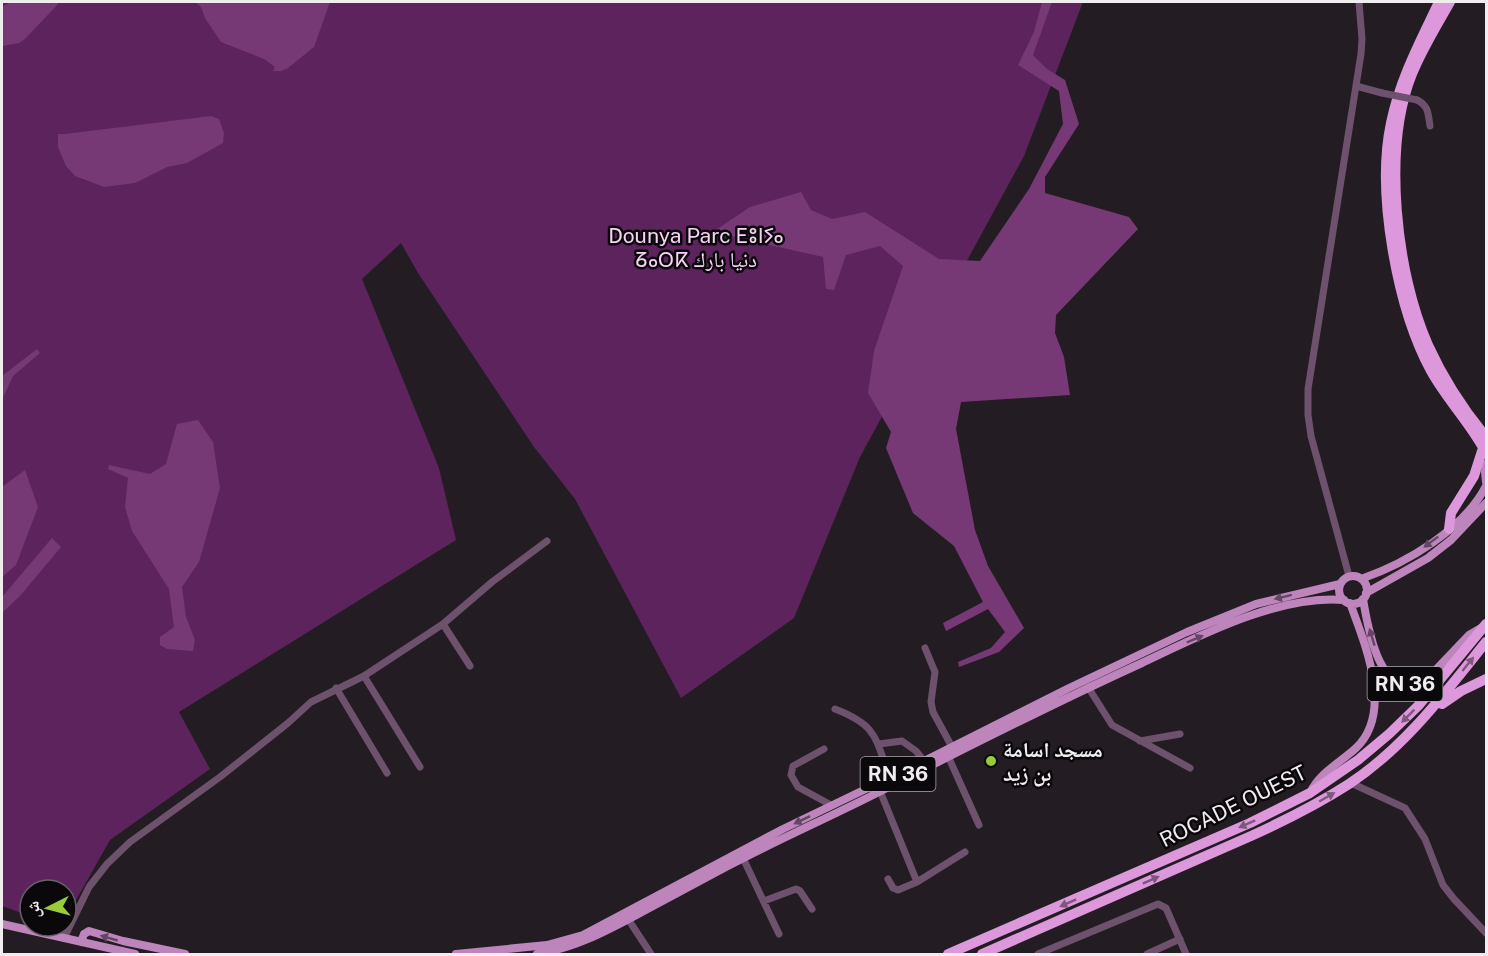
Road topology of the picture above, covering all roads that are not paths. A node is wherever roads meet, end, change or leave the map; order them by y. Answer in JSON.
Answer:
{"nodes":[{"id":1,"x":1359,"y":2,"type":"edge"},
{"id":2,"x":1439,"y":2,"type":"edge"},
{"id":3,"x":1450,"y":2,"type":"edge"},
{"id":4,"x":1356,"y":86,"type":"junction"},
{"id":5,"x":1430,"y":126,"type":"dead end"},
{"id":6,"x":1485,"y":446,"type":"edge"},
{"id":7,"x":1486,"y":464,"type":"edge"},
{"id":8,"x":1486,"y":484,"type":"edge"},
{"id":9,"x":1486,"y":503,"type":"edge"},
{"id":10,"x":1486,"y":511,"type":"edge"},
{"id":11,"x":1463,"y":528,"type":"junction"},
{"id":12,"x":1449,"y":529,"type":"junction"},
{"id":13,"x":547,"y":541,"type":"dead end"},
{"id":14,"x":1348,"y":576,"type":"junction"},
{"id":15,"x":1361,"y":579,"type":"junction"},
{"id":16,"x":1340,"y":584,"type":"junction"},
{"id":17,"x":1365,"y":596,"type":"junction"},
{"id":18,"x":1347,"y":602,"type":"junction"},
{"id":19,"x":443,"y":624,"type":"junction"},
{"id":20,"x":1485,"y":625,"type":"edge"},
{"id":21,"x":1486,"y":642,"type":"edge"},
{"id":22,"x":925,"y":648,"type":"dead end"},
{"id":23,"x":470,"y":666,"type":"dead end"},
{"id":24,"x":364,"y":676,"type":"junction"},
{"id":25,"x":1486,"y":679,"type":"edge"},
{"id":26,"x":1088,"y":687,"type":"junction"},
{"id":27,"x":336,"y":688,"type":"junction"},
{"id":28,"x":835,"y":709,"type":"dead end"},
{"id":29,"x":1427,"y":715,"type":"junction"},
{"id":30,"x":1180,"y":734,"type":"dead end"},
{"id":31,"x":1140,"y":741,"type":"junction"},
{"id":32,"x":969,"y":742,"type":"junction"},
{"id":33,"x":879,"y":744,"type":"junction"},
{"id":34,"x":952,"y":747,"type":"junction"},
{"id":35,"x":824,"y":749,"type":"dead end"},
{"id":36,"x":948,"y":756,"type":"junction"},
{"id":37,"x":924,"y":761,"type":"junction"},
{"id":38,"x":420,"y":767,"type":"dead end"},
{"id":39,"x":1190,"y":768,"type":"dead end"},
{"id":40,"x":387,"y":773,"type":"dead end"},
{"id":41,"x":890,"y":778,"type":"junction"},
{"id":42,"x":1351,"y":783,"type":"junction"},
{"id":43,"x":880,"y":791,"type":"junction"},
{"id":44,"x":1310,"y":793,"type":"junction"},
{"id":45,"x":831,"y":805,"type":"junction"},
{"id":46,"x":979,"y":825,"type":"dead end"},
{"id":47,"x":966,"y":852,"type":"dead end"},
{"id":48,"x":743,"y":858,"type":"junction"},
{"id":49,"x":888,"y":879,"type":"dead end"},
{"id":50,"x":917,"y":882,"type":"junction"},
{"id":51,"x":764,"y":901,"type":"junction"},
{"id":52,"x":812,"y":909,"type":"dead end"},
{"id":53,"x":78,"y":911,"type":"edge"},
{"id":54,"x":628,"y":919,"type":"junction"},
{"id":55,"x":2,"y":924,"type":"edge"},
{"id":56,"x":18,"y":928,"type":"edge"},
{"id":57,"x":1486,"y":933,"type":"edge"},
{"id":58,"x":780,"y":934,"type":"dead end"},
{"id":59,"x":64,"y":938,"type":"edge"},
{"id":60,"x":1180,"y":939,"type":"junction"},
{"id":61,"x":81,"y":942,"type":"junction"},
{"id":62,"x":135,"y":954,"type":"edge"},
{"id":63,"x":185,"y":954,"type":"edge"},
{"id":64,"x":456,"y":954,"type":"edge"},
{"id":65,"x":537,"y":954,"type":"edge"},
{"id":66,"x":651,"y":954,"type":"edge"},
{"id":67,"x":948,"y":954,"type":"edge"},
{"id":68,"x":982,"y":954,"type":"edge"},
{"id":69,"x":1038,"y":954,"type":"edge"},
{"id":70,"x":1147,"y":954,"type":"edge"},
{"id":71,"x":1186,"y":954,"type":"edge"}],
"edges":[{"from":1,"to":4,"type":"street"},
{"from":2,"to":6,"type":"highway"},
{"from":3,"to":6,"type":"highway"},
{"from":4,"to":5,"type":"street","bridge":true},
{"from":4,"to":14,"type":"street"},
{"from":6,"to":12,"type":"highway"},
{"from":7,"to":8,"type":"main road"},
{"from":8,"to":12,"type":"main road"},
{"from":9,"to":11,"type":"main road"},
{"from":10,"to":11,"type":"main road"},
{"from":11,"to":17,"type":"main road"},
{"from":12,"to":15,"type":"main road","one_way":true},
{"from":13,"to":19,"type":"street"},
{"from":14,"to":15,"type":"main road"},
{"from":14,"to":16,"type":"main road"},
{"from":15,"to":17,"type":"main road"},
{"from":16,"to":18,"type":"main road"},
{"from":16,"to":32,"type":"main road","number":"RN 36","one_way":true},
{"from":17,"to":18,"type":"main road"},
{"from":20,"to":17,"type":"main road","number":"RN 36","one_way":true},
{"from":26,"to":18,"type":"main road","number":"RN 36","one_way":true},
{"from":18,"to":44,"type":"main road"},
{"from":19,"to":23,"type":"street"},
{"from":19,"to":24,"type":"street"},
{"from":20,"to":44,"type":"highway","name":"ROCADE OUEST","one_way":true},
{"from":29,"to":21,"type":"highway","name":"ROCADE OUEST","one_way":true},
{"from":22,"to":34,"type":"street"},
{"from":24,"to":27,"type":"street"},
{"from":24,"to":38,"type":"street"},
{"from":25,"to":29,"type":"highway"},
{"from":26,"to":31,"type":"street"},
{"from":26,"to":32,"type":"main road","number":"RN 36"},
{"from":27,"to":40,"type":"street"},
{"from":27,"to":53,"type":"street"},
{"from":28,"to":33,"type":"street"},
{"from":29,"to":42,"type":"highway","name":"ROCADE OUEST"},
{"from":30,"to":31,"type":"street"},
{"from":31,"to":39,"type":"street"},
{"from":32,"to":34,"type":"main road","number":"RN 36"},
{"from":32,"to":36,"type":"main road","number":"RN 36"},
{"from":33,"to":37,"type":"street"},
{"from":33,"to":41,"type":"street"},
{"from":34,"to":37,"type":"main road","number":"RN 36"},
{"from":35,"to":45,"type":"street"},
{"from":36,"to":43,"type":"main road","number":"RN 36"},
{"from":36,"to":46,"type":"street"},
{"from":37,"to":41,"type":"main road","number":"RN 36"},
{"from":41,"to":45,"type":"main road","number":"RN 36"},
{"from":42,"to":57,"type":"street"},
{"from":68,"to":42,"type":"highway","name":"ROCADE OUEST","one_way":true},
{"from":43,"to":48,"type":"main road","number":"RN 36"},
{"from":43,"to":50,"type":"street"},
{"from":44,"to":67,"type":"highway","name":"ROCADE OUEST","one_way":true},
{"from":45,"to":64,"type":"main road","number":"RN 36","one_way":true},
{"from":47,"to":50,"type":"street"},
{"from":48,"to":51,"type":"street"},
{"from":48,"to":54,"type":"main road","number":"RN 36"},
{"from":49,"to":50,"type":"street"},
{"from":51,"to":52,"type":"street"},
{"from":51,"to":58,"type":"street"},
{"from":54,"to":65,"type":"main road","number":"RN 36"},
{"from":54,"to":66,"type":"street"},
{"from":55,"to":56,"type":"main road"},
{"from":59,"to":61,"type":"main road"},
{"from":60,"to":69,"type":"street"},
{"from":60,"to":70,"type":"street"},
{"from":60,"to":71,"type":"street"},
{"from":61,"to":62,"type":"main road"},
{"from":63,"to":61,"type":"main road","one_way":true}]}
